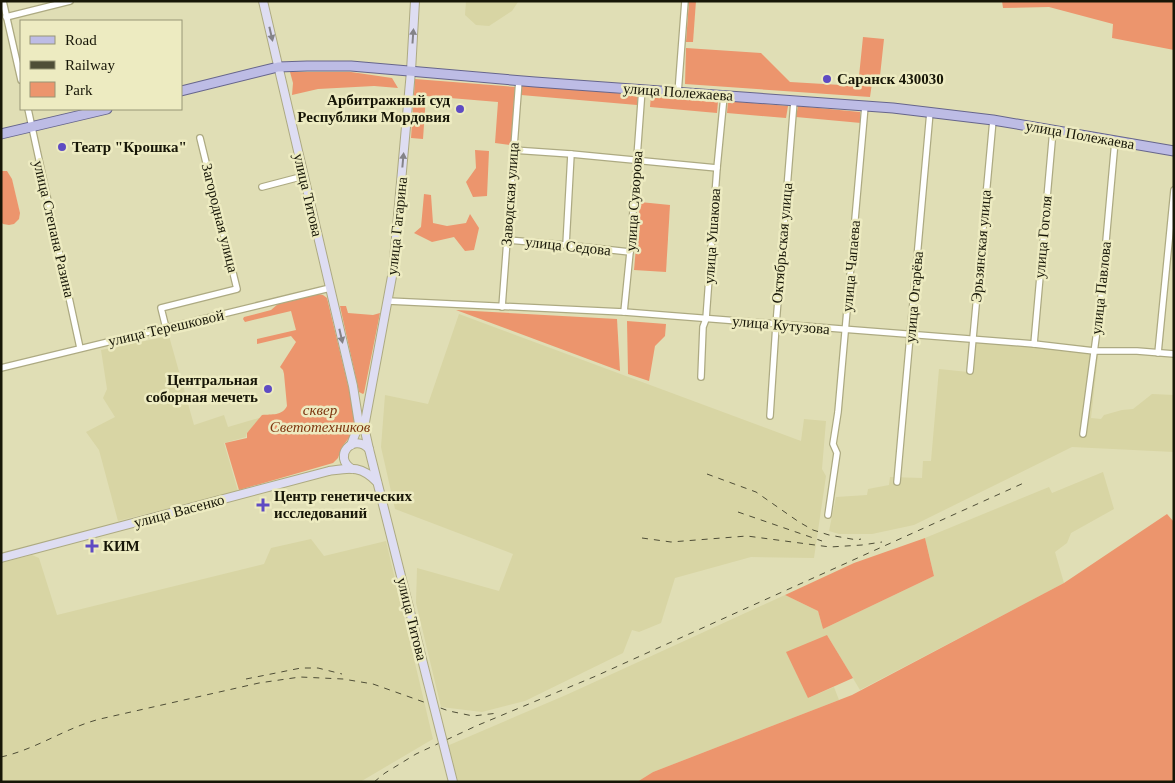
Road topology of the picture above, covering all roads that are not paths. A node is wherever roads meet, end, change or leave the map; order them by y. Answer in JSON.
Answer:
{"nodes":[{"id":1,"x":2,"y":1,"type":"edge"},
{"id":2,"x":70,"y":1,"type":"edge"},
{"id":3,"x":263,"y":1,"type":"edge"},
{"id":4,"x":416,"y":1,"type":"edge"},
{"id":5,"x":685,"y":1,"type":"edge"},
{"id":6,"x":6,"y":17,"type":"junction"},
{"id":7,"x":278,"y":67,"type":"junction"},
{"id":8,"x":411,"y":71,"type":"junction"},
{"id":9,"x":20,"y":76,"type":"edge"},
{"id":10,"x":518,"y":80,"type":"junction"},
{"id":11,"x":642,"y":89,"type":"junction"},
{"id":12,"x":182,"y":91,"type":"edge"},
{"id":13,"x":678,"y":93,"type":"junction"},
{"id":14,"x":724,"y":96,"type":"junction"},
{"id":15,"x":794,"y":101,"type":"junction"},
{"id":16,"x":865,"y":106,"type":"junction"},
{"id":17,"x":28,"y":110,"type":"edge"},
{"id":18,"x":103,"y":110,"type":"edge"},
{"id":19,"x":930,"y":112,"type":"junction"},
{"id":20,"x":993,"y":120,"type":"junction"},
{"id":21,"x":32,"y":127,"type":"junction"},
{"id":22,"x":1052,"y":130,"type":"junction"},
{"id":23,"x":1,"y":134,"type":"edge"},
{"id":24,"x":200,"y":138,"type":"dead end"},
{"id":25,"x":1115,"y":141,"type":"junction"},
{"id":26,"x":513,"y":150,"type":"junction"},
{"id":27,"x":1174,"y":151,"type":"edge"},
{"id":28,"x":571,"y":154,"type":"junction"},
{"id":29,"x":637,"y":161,"type":"junction"},
{"id":30,"x":717,"y":168,"type":"junction"},
{"id":31,"x":304,"y":176,"type":"junction"},
{"id":32,"x":262,"y":187,"type":"dead end"},
{"id":33,"x":1174,"y":190,"type":"edge"},
{"id":34,"x":507,"y":240,"type":"junction"},
{"id":35,"x":566,"y":245,"type":"junction"},
{"id":36,"x":630,"y":252,"type":"junction"},
{"id":37,"x":330,"y":288,"type":"junction"},
{"id":38,"x":388,"y":301,"type":"junction"},
{"id":39,"x":502,"y":307,"type":"junction"},
{"id":40,"x":624,"y":312,"type":"junction"},
{"id":41,"x":706,"y":319,"type":"junction"},
{"id":42,"x":776,"y":325,"type":"junction"},
{"id":43,"x":166,"y":328,"type":"junction"},
{"id":44,"x":845,"y":330,"type":"junction"},
{"id":45,"x":911,"y":335,"type":"junction"},
{"id":46,"x":973,"y":339,"type":"junction"},
{"id":47,"x":1034,"y":344,"type":"junction"},
{"id":48,"x":80,"y":348,"type":"junction"},
{"id":49,"x":1094,"y":351,"type":"junction"},
{"id":50,"x":1158,"y":353,"type":"junction"},
{"id":51,"x":1174,"y":354,"type":"edge"},
{"id":52,"x":1,"y":368,"type":"edge"},
{"id":53,"x":970,"y":371,"type":"dead end"},
{"id":54,"x":700,"y":377,"type":"dead end"},
{"id":55,"x":354,"y":389,"type":"junction"},
{"id":56,"x":371,"y":392,"type":"junction"},
{"id":57,"x":367,"y":412,"type":"junction"},
{"id":58,"x":770,"y":416,"type":"dead end"},
{"id":59,"x":358,"y":430,"type":"junction"},
{"id":60,"x":1083,"y":434,"type":"dead end"},
{"id":61,"x":351,"y":445,"type":"junction"},
{"id":62,"x":370,"y":453,"type":"junction"},
{"id":63,"x":344,"y":456,"type":"junction"},
{"id":64,"x":356,"y":469,"type":"junction"},
{"id":65,"x":328,"y":471,"type":"junction"},
{"id":66,"x":897,"y":482,"type":"dead end"},
{"id":67,"x":378,"y":484,"type":"junction"},
{"id":68,"x":828,"y":515,"type":"dead end"},
{"id":69,"x":1,"y":558,"type":"edge"},
{"id":70,"x":453,"y":782,"type":"edge"}],
"edges":[{"from":1,"to":6,"type":"street"},
{"from":2,"to":6,"type":"street"},
{"from":3,"to":7,"type":"main road","name":"улица Титова","one_way":true},
{"from":8,"to":4,"type":"main road","name":"улица Гагарина","one_way":true},
{"from":5,"to":13,"type":"street"},
{"from":6,"to":9,"type":"street"},
{"from":7,"to":8,"type":"main road","name":"улица Полежаева"},
{"from":7,"to":12,"type":"main road","name":"улица Полежаева"},
{"from":7,"to":31,"type":"main road","name":"улица Титова"},
{"from":8,"to":10,"type":"main road","name":"улица Полежаева"},
{"from":38,"to":8,"type":"main road","name":"улица Гагарина","one_way":true},
{"from":10,"to":11,"type":"main road","name":"улица Полежаева"},
{"from":10,"to":26,"type":"street","name":"Заводская улица"},
{"from":11,"to":13,"type":"main road","name":"улица Полежаева"},
{"from":11,"to":29,"type":"street","name":"улица Суворова"},
{"from":13,"to":14,"type":"main road","name":"улица Полежаева"},
{"from":14,"to":15,"type":"main road","name":"улица Полежаева"},
{"from":14,"to":30,"type":"street","name":"улица Ушакова"},
{"from":15,"to":16,"type":"main road","name":"улица Полежаева"},
{"from":15,"to":42,"type":"street","name":"Октябрьская улица"},
{"from":16,"to":19,"type":"main road","name":"улица Полежаева"},
{"from":16,"to":44,"type":"street","name":"улица Чапаева"},
{"from":17,"to":21,"type":"street","name":"улица Степана Разина"},
{"from":18,"to":21,"type":"main road"},
{"from":19,"to":20,"type":"main road","name":"улица Полежаева"},
{"from":19,"to":45,"type":"street","name":"улица Огарёва"},
{"from":20,"to":22,"type":"main road","name":"улица Полежаева"},
{"from":20,"to":46,"type":"street","name":"Эрьзянская улица"},
{"from":21,"to":23,"type":"main road"},
{"from":21,"to":48,"type":"street","name":"улица Степана Разина"},
{"from":22,"to":25,"type":"main road","name":"улица Полежаева"},
{"from":22,"to":47,"type":"street","name":"улица Гоголя"},
{"from":24,"to":43,"type":"street","name":"Загородная улица"},
{"from":25,"to":27,"type":"main road","name":"улица Полежаева"},
{"from":25,"to":49,"type":"street","name":"улица Павлова"},
{"from":26,"to":28,"type":"street"},
{"from":26,"to":34,"type":"street","name":"Заводская улица"},
{"from":28,"to":29,"type":"street"},
{"from":28,"to":35,"type":"street"},
{"from":29,"to":30,"type":"street"},
{"from":29,"to":36,"type":"street","name":"улица Суворова"},
{"from":30,"to":41,"type":"street","name":"улица Ушакова"},
{"from":31,"to":32,"type":"street"},
{"from":31,"to":37,"type":"main road","name":"улица Титова"},
{"from":33,"to":50,"type":"street"},
{"from":34,"to":35,"type":"street","name":"улица Седова"},
{"from":34,"to":39,"type":"street","name":"Заводская улица"},
{"from":35,"to":36,"type":"street","name":"улица Седова"},
{"from":36,"to":40,"type":"street","name":"улица Суворова"},
{"from":37,"to":43,"type":"street","name":"улица Терешковой"},
{"from":37,"to":55,"type":"main road","name":"улица Титова","one_way":true},
{"from":38,"to":39,"type":"street","name":"улица Кутузова"},
{"from":38,"to":56,"type":"main road","name":"улица Гагарина"},
{"from":39,"to":40,"type":"street","name":"улица Кутузова"},
{"from":40,"to":41,"type":"street","name":"улица Кутузова"},
{"from":41,"to":42,"type":"street","name":"улица Кутузова"},
{"from":41,"to":54,"type":"street","name":"улица Ушакова"},
{"from":42,"to":44,"type":"street","name":"улица Кутузова"},
{"from":42,"to":58,"type":"street","name":"Октябрьская улица"},
{"from":43,"to":48,"type":"street","name":"улица Терешковой"},
{"from":44,"to":45,"type":"street","name":"улица Кутузова"},
{"from":44,"to":68,"type":"street","name":"улица Чапаева"},
{"from":45,"to":46,"type":"street","name":"улица Кутузова"},
{"from":45,"to":66,"type":"street","name":"улица Огарёва"},
{"from":46,"to":47,"type":"street","name":"улица Кутузова"},
{"from":46,"to":53,"type":"street","name":"Эрьзянская улица"},
{"from":47,"to":49,"type":"street","name":"улица Кутузова"},
{"from":48,"to":52,"type":"street","name":"улица Терешковой"},
{"from":49,"to":50,"type":"street","name":"улица Кутузова"},
{"from":49,"to":60,"type":"street","name":"улица Павлова"},
{"from":50,"to":51,"type":"street","name":"улица Кутузова"},
{"from":55,"to":56,"type":"main road"},
{"from":55,"to":59,"type":"main road","name":"улица Титова"},
{"from":56,"to":57,"type":"main road","name":"улица Гагарина"},
{"from":57,"to":59,"type":"main road"},
{"from":57,"to":62,"type":"main road","name":"улица Гагарина"},
{"from":59,"to":61,"type":"main road","name":"улица Титова"},
{"from":61,"to":62,"type":"main road"},
{"from":61,"to":63,"type":"main road"},
{"from":62,"to":64,"type":"main road"},
{"from":62,"to":67,"type":"main road","name":"улица Титова"},
{"from":63,"to":64,"type":"main road"},
{"from":63,"to":65,"type":"main road","name":"улица Васенко"},
{"from":64,"to":65,"type":"main road","name":"улица Васенко"},
{"from":64,"to":67,"type":"main road"},
{"from":65,"to":69,"type":"main road","name":"улица Васенко"},
{"from":67,"to":70,"type":"main road","name":"улица Титова","bridge":true}]}
